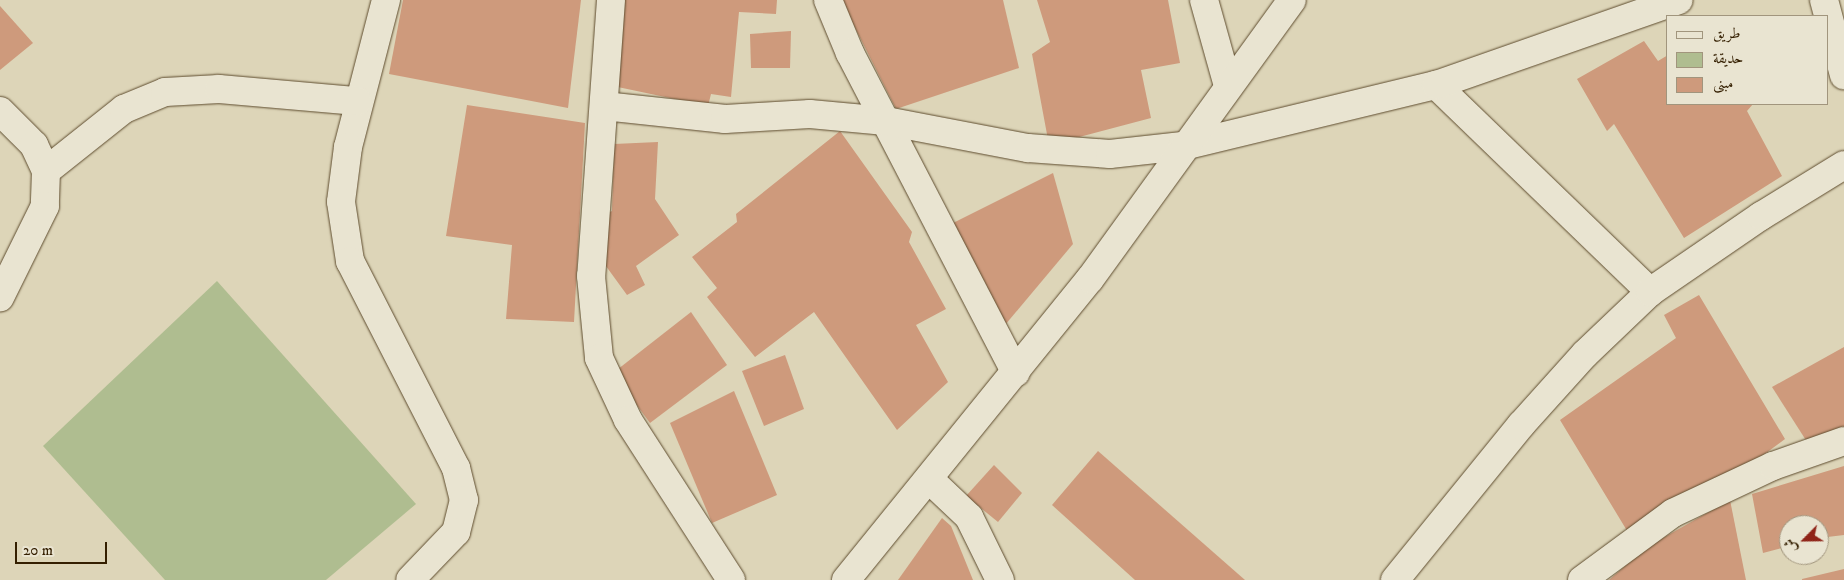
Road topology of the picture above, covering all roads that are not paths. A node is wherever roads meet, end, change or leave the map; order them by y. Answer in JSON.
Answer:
{"nodes":[{"id":1,"x":386,"y":0,"type":"edge"},
{"id":2,"x":611,"y":0,"type":"edge"},
{"id":3,"x":828,"y":0,"type":"edge"},
{"id":4,"x":1204,"y":0,"type":"edge"},
{"id":5,"x":1292,"y":0,"type":"edge"},
{"id":6,"x":1679,"y":0,"type":"edge"},
{"id":7,"x":1824,"y":0,"type":"edge"},
{"id":8,"x":1828,"y":15,"type":"edge"},
{"id":9,"x":1829,"y":19,"type":"edge"},
{"id":10,"x":1844,"y":75,"type":"edge"},
{"id":11,"x":1436,"y":85,"type":"junction"},
{"id":12,"x":1228,"y":86,"type":"junction"},
{"id":13,"x":357,"y":101,"type":"junction"},
{"id":14,"x":604,"y":106,"type":"junction"},
{"id":15,"x":0,"y":111,"type":"edge"},
{"id":16,"x":886,"y":121,"type":"junction"},
{"id":17,"x":1183,"y":146,"type":"junction"},
{"id":18,"x":1844,"y":165,"type":"edge"},
{"id":19,"x":46,"y":171,"type":"junction"},
{"id":20,"x":1650,"y":292,"type":"junction"},
{"id":21,"x":0,"y":297,"type":"edge"},
{"id":22,"x":1016,"y":374,"type":"junction"},
{"id":23,"x":1844,"y":441,"type":"edge"},
{"id":24,"x":930,"y":480,"type":"junction"},
{"id":25,"x":410,"y":580,"type":"edge"},
{"id":26,"x":732,"y":580,"type":"edge"},
{"id":27,"x":846,"y":580,"type":"edge"},
{"id":28,"x":1000,"y":580,"type":"edge"},
{"id":29,"x":1396,"y":580,"type":"edge"},
{"id":30,"x":1582,"y":580,"type":"edge"}],
"edges":[{"from":1,"to":13,"type":"street"},
{"from":2,"to":14,"type":"street"},
{"from":3,"to":16,"type":"street"},
{"from":4,"to":12,"type":"street"},
{"from":5,"to":12,"type":"street"},
{"from":6,"to":11,"type":"street"},
{"from":7,"to":8,"type":"street"},
{"from":9,"to":10,"type":"street"},
{"from":11,"to":17,"type":"street"},
{"from":11,"to":20,"type":"street"},
{"from":12,"to":17,"type":"street"},
{"from":13,"to":19,"type":"street"},
{"from":13,"to":25,"type":"street"},
{"from":14,"to":16,"type":"street"},
{"from":14,"to":26,"type":"street"},
{"from":15,"to":19,"type":"street"},
{"from":16,"to":17,"type":"street"},
{"from":16,"to":22,"type":"street"},
{"from":17,"to":22,"type":"street"},
{"from":18,"to":20,"type":"street"},
{"from":19,"to":21,"type":"street"},
{"from":20,"to":29,"type":"street"},
{"from":22,"to":24,"type":"street"},
{"from":23,"to":30,"type":"street"},
{"from":24,"to":27,"type":"street"},
{"from":24,"to":28,"type":"street"}]}
